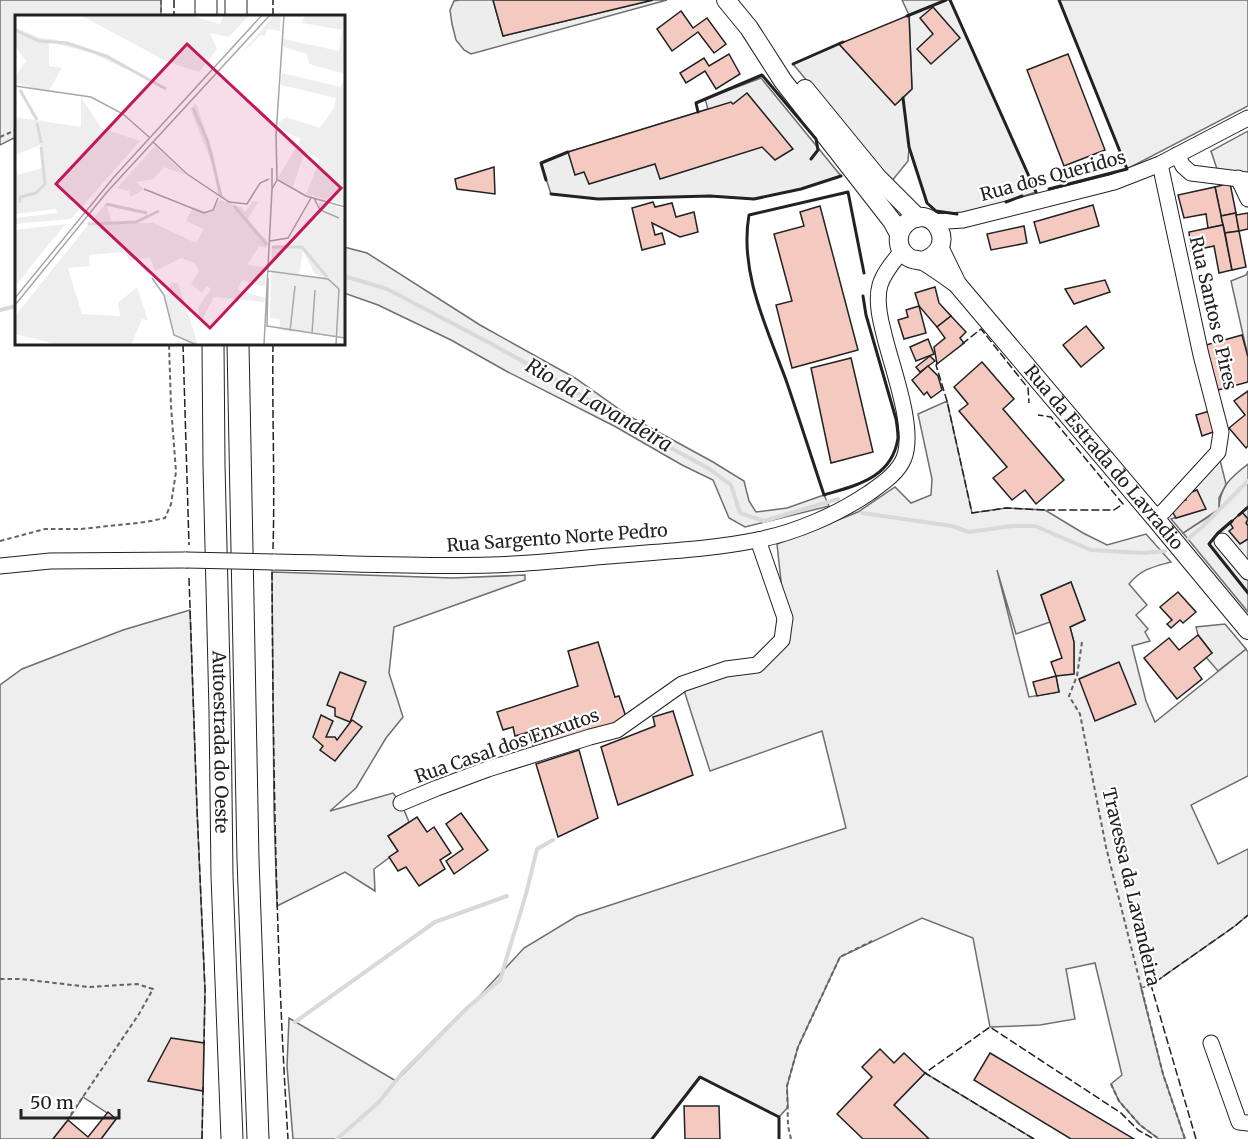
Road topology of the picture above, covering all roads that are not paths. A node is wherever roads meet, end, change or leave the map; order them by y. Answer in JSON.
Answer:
{"nodes":[{"id":1,"x":726,"y":0,"type":"edge"},
{"id":2,"x":1248,"y":118,"type":"edge"},
{"id":3,"x":844,"y":149,"type":"junction"},
{"id":4,"x":1177,"y":155,"type":"junction"},
{"id":5,"x":1160,"y":164,"type":"junction"},
{"id":6,"x":1243,"y":179,"type":"edge"},
{"id":7,"x":1248,"y":199,"type":"edge"},
{"id":8,"x":926,"y":220,"type":"junction"},
{"id":9,"x":963,"y":220,"type":"junction"},
{"id":10,"x":941,"y":244,"type":"junction"},
{"id":11,"x":910,"y":252,"type":"junction"},
{"id":12,"x":957,"y":284,"type":"junction"},
{"id":13,"x":213,"y":345,"type":"edge"},
{"id":14,"x":238,"y":345,"type":"edge"},
{"id":15,"x":1155,"y":518,"type":"junction"},
{"id":16,"x":758,"y":540,"type":"junction"},
{"id":17,"x":1222,"y":541,"type":"dead end"},
{"id":18,"x":0,"y":566,"type":"edge"},
{"id":19,"x":1248,"y":572,"type":"edge"},
{"id":20,"x":1248,"y":630,"type":"edge"},
{"id":21,"x":401,"y":803,"type":"dead end"},
{"id":22,"x":1211,"y":1043,"type":"dead end"},
{"id":23,"x":1248,"y":1123,"type":"edge"},
{"id":24,"x":232,"y":1139,"type":"edge"},
{"id":25,"x":258,"y":1139,"type":"edge"}],
"edges":[{"from":1,"to":3,"type":"main road","name":"Rua da Estrada do Lavradio"},
{"from":2,"to":4,"type":"street","name":"Rua dos Queridos"},
{"from":3,"to":8,"type":"main road","name":"Rua da Estrada do Lavradio"},
{"from":3,"to":11,"type":"main road","name":"Rua da Estrada do Lavradio"},
{"from":4,"to":5,"type":"street","name":"Rua dos Queridos"},
{"from":4,"to":6,"type":"street"},
{"from":5,"to":9,"type":"street","name":"Rua dos Queridos"},
{"from":5,"to":15,"type":"street","name":"Rua Santos e Pires"},
{"from":6,"to":7,"type":"street"},
{"from":8,"to":9,"type":"street","name":"Rua dos Queridos"},
{"from":8,"to":10,"type":"main road","name":"Rua da Estrada do Lavradio"},
{"from":8,"to":11,"type":"main road"},
{"from":9,"to":10,"type":"street","name":"Rua dos Queridos"},
{"from":10,"to":11,"type":"main road"},
{"from":10,"to":12,"type":"main road","name":"Rua da Estrada do Lavradio"},
{"from":11,"to":12,"type":"main road","name":"Rua da Estrada do Lavradio"},
{"from":11,"to":16,"type":"street","name":"Rua Sargento Norte Pedro"},
{"from":12,"to":15,"type":"main road","name":"Rua da Estrada do Lavradio"},
{"from":13,"to":24,"type":"highway","name":"Autoestrada do Oeste"},
{"from":14,"to":25,"type":"highway","name":"Autoestrada do Oeste"},
{"from":15,"to":20,"type":"main road","name":"Rua da Estrada do Lavradio"},
{"from":16,"to":18,"type":"street","name":"Rua Sargento Norte Pedro","bridge":true},
{"from":16,"to":21,"type":"street","name":"Rua Casal dos Enxutos"},
{"from":17,"to":19,"type":"street"},
{"from":22,"to":23,"type":"street"}]}
